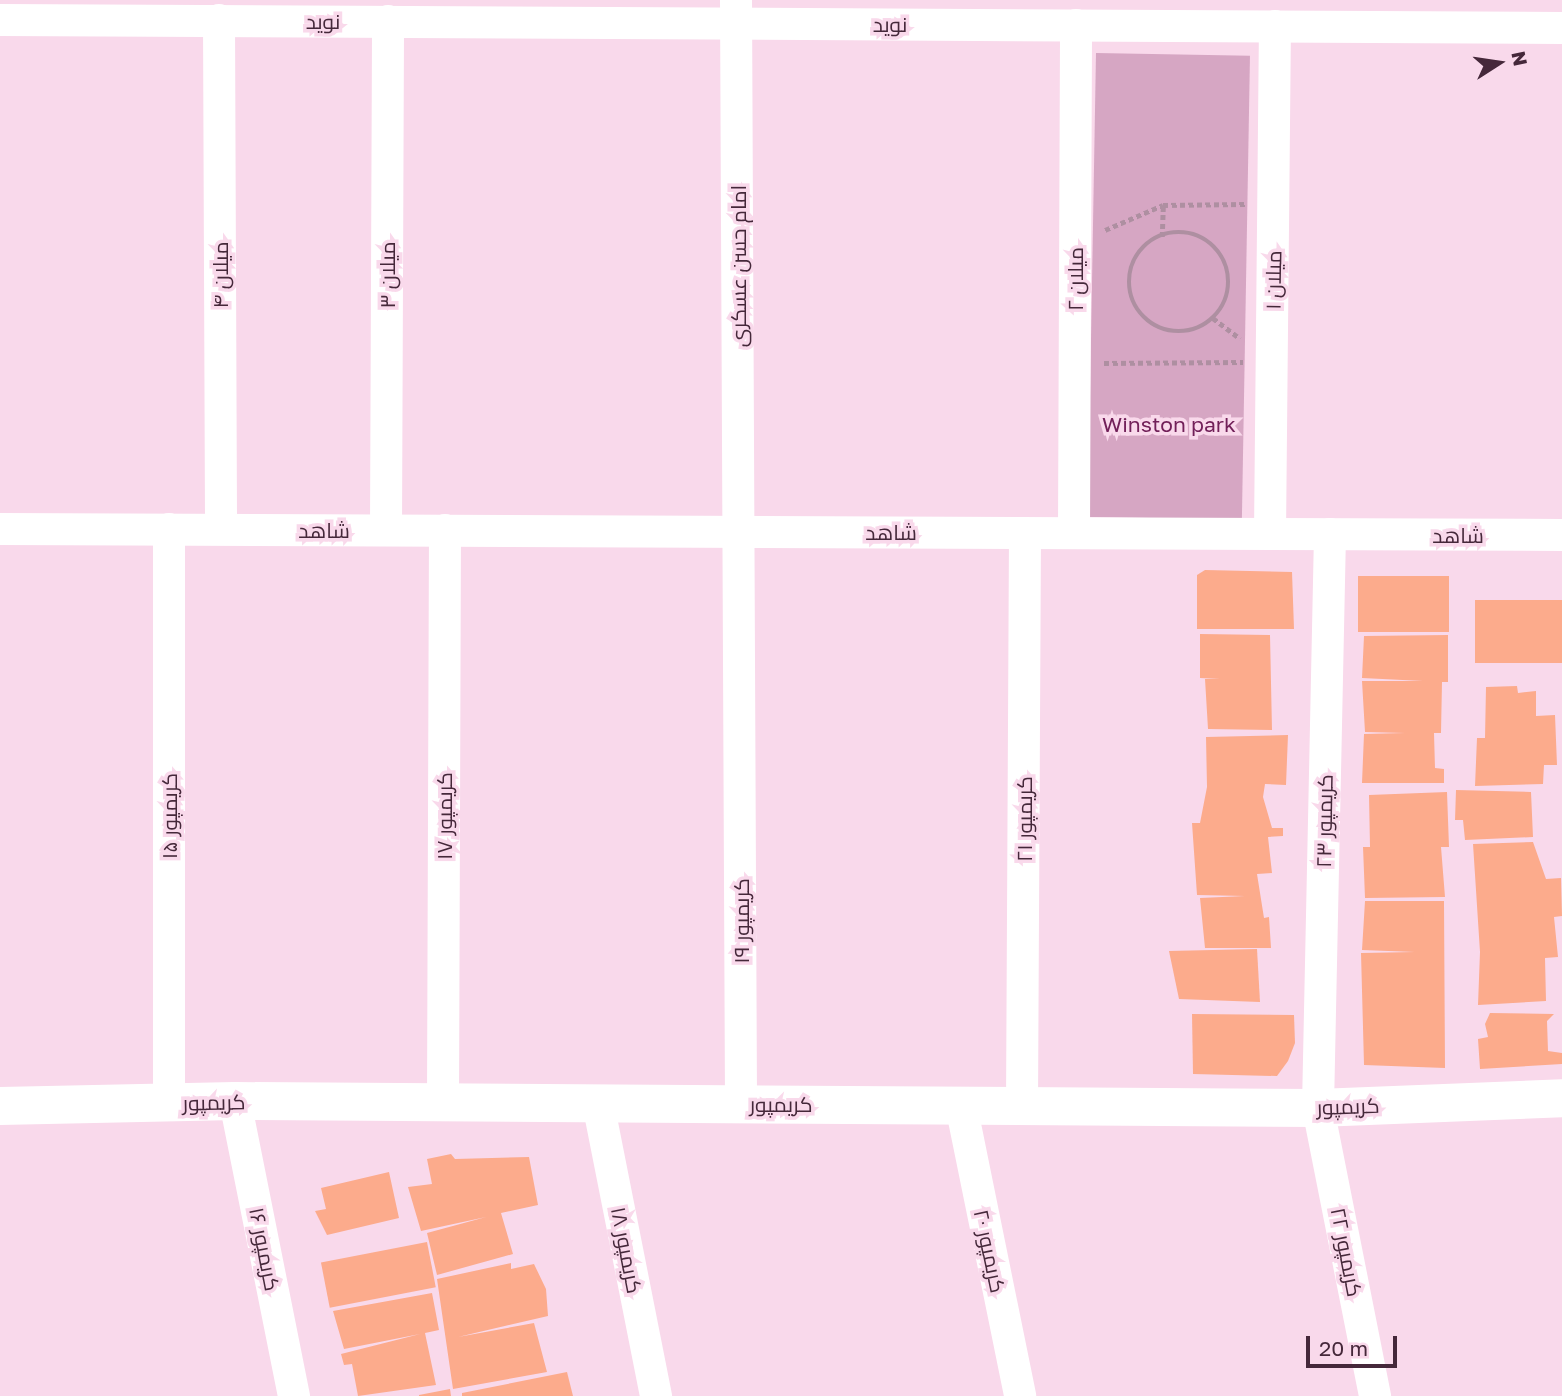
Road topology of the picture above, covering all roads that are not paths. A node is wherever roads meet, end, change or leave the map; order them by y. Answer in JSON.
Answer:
{"nodes":[{"id":1,"x":165,"y":10,"type":"edge"},
{"id":2,"x":448,"y":11,"type":"edge"},
{"id":3,"x":736,"y":12,"type":"edge"},
{"id":4,"x":1029,"y":12,"type":"edge"},
{"id":5,"x":1336,"y":13,"type":"edge"},
{"id":6,"x":0,"y":20,"type":"edge"},
{"id":7,"x":219,"y":20,"type":"junction"},
{"id":8,"x":388,"y":21,"type":"junction"},
{"id":9,"x":1076,"y":25,"type":"junction"},
{"id":10,"x":1275,"y":26,"type":"junction"},
{"id":11,"x":1562,"y":28,"type":"edge"},
{"id":12,"x":0,"y":528,"type":"edge"},
{"id":13,"x":169,"y":529,"type":"junction"},
{"id":14,"x":221,"y":530,"type":"junction"},
{"id":15,"x":386,"y":530,"type":"junction"},
{"id":16,"x":445,"y":530,"type":"junction"},
{"id":17,"x":740,"y":532,"type":"junction"},
{"id":18,"x":1025,"y":533,"type":"junction"},
{"id":19,"x":1074,"y":533,"type":"junction"},
{"id":20,"x":1270,"y":534,"type":"junction"},
{"id":21,"x":1330,"y":534,"type":"junction"},
{"id":22,"x":1562,"y":535,"type":"edge"},
{"id":23,"x":741,"y":737,"type":"joint"},
{"id":24,"x":1562,"y":1098,"type":"edge"},
{"id":25,"x":236,"y":1101,"type":"junction"},
{"id":26,"x":169,"y":1102,"type":"junction"},
{"id":27,"x":443,"y":1102,"type":"junction"},
{"id":28,"x":598,"y":1103,"type":"junction"},
{"id":29,"x":741,"y":1104,"type":"junction"},
{"id":30,"x":961,"y":1105,"type":"junction"},
{"id":31,"x":0,"y":1106,"type":"edge"},
{"id":32,"x":1022,"y":1106,"type":"junction"},
{"id":33,"x":1318,"y":1108,"type":"junction"},
{"id":34,"x":294,"y":1396,"type":"edge"},
{"id":35,"x":656,"y":1396,"type":"edge"},
{"id":36,"x":1020,"y":1396,"type":"edge"},
{"id":37,"x":1375,"y":1396,"type":"edge"}],
"edges":[{"from":1,"to":6,"type":"street","name":"نوید"},
{"from":1,"to":7,"type":"street","name":"نوید"},
{"from":2,"to":3,"type":"street","name":"نوید"},
{"from":2,"to":8,"type":"street","name":"نوید"},
{"from":3,"to":4,"type":"street","name":"نوید"},
{"from":3,"to":17,"type":"street","name":"امام حسن عسکری"},
{"from":4,"to":9,"type":"street","name":"نوید"},
{"from":5,"to":10,"type":"street","name":"نوید"},
{"from":5,"to":11,"type":"street","name":"نوید"},
{"from":7,"to":8,"type":"street","name":"نوید"},
{"from":7,"to":14,"type":"street","name":"میلان ۴"},
{"from":8,"to":15,"type":"street","name":"میلان ۳"},
{"from":9,"to":10,"type":"street","name":"نوید"},
{"from":9,"to":19,"type":"street","name":"میلان ۲"},
{"from":10,"to":20,"type":"street","name":"میلان ۱"},
{"from":12,"to":13,"type":"street","name":"شاهد"},
{"from":13,"to":14,"type":"street","name":"شاهد"},
{"from":13,"to":26,"type":"street","name":"کریمپور ۱۵"},
{"from":14,"to":15,"type":"street","name":"شاهد"},
{"from":15,"to":16,"type":"street","name":"شاهد"},
{"from":16,"to":17,"type":"street","name":"شاهد"},
{"from":16,"to":27,"type":"street","name":"کریمپور ۱۷"},
{"from":17,"to":18,"type":"street","name":"شاهد"},
{"from":17,"to":23,"type":"street","name":"امام حسن عسکری"},
{"from":18,"to":19,"type":"street","name":"شاهد"},
{"from":18,"to":32,"type":"street","name":"کریمپور ۲۱"},
{"from":19,"to":20,"type":"street","name":"شاهد"},
{"from":20,"to":21,"type":"street","name":"شاهد"},
{"from":21,"to":22,"type":"street","name":"شاهد"},
{"from":21,"to":33,"type":"street","name":"کریمپور ۲۳"},
{"from":23,"to":29,"type":"street","name":"کریمپور ۱۹"},
{"from":24,"to":33,"type":"street","name":"کریمپور"},
{"from":25,"to":26,"type":"street","name":"کریمپور"},
{"from":25,"to":27,"type":"street","name":"کریمپور"},
{"from":25,"to":34,"type":"street","name":"کریمپور ۱۶"},
{"from":26,"to":31,"type":"street","name":"کریمپور"},
{"from":27,"to":28,"type":"street","name":"کریمپور"},
{"from":28,"to":29,"type":"street","name":"کریمپور"},
{"from":28,"to":35,"type":"street","name":"کریمپور ۱۸"},
{"from":29,"to":30,"type":"street","name":"کریمپور"},
{"from":30,"to":32,"type":"street","name":"کریمپور"},
{"from":30,"to":36,"type":"street","name":"کریمپور ۲۰"},
{"from":32,"to":33,"type":"street","name":"کریمپور"},
{"from":33,"to":37,"type":"street","name":"کریمپور ۲۲"}]}
